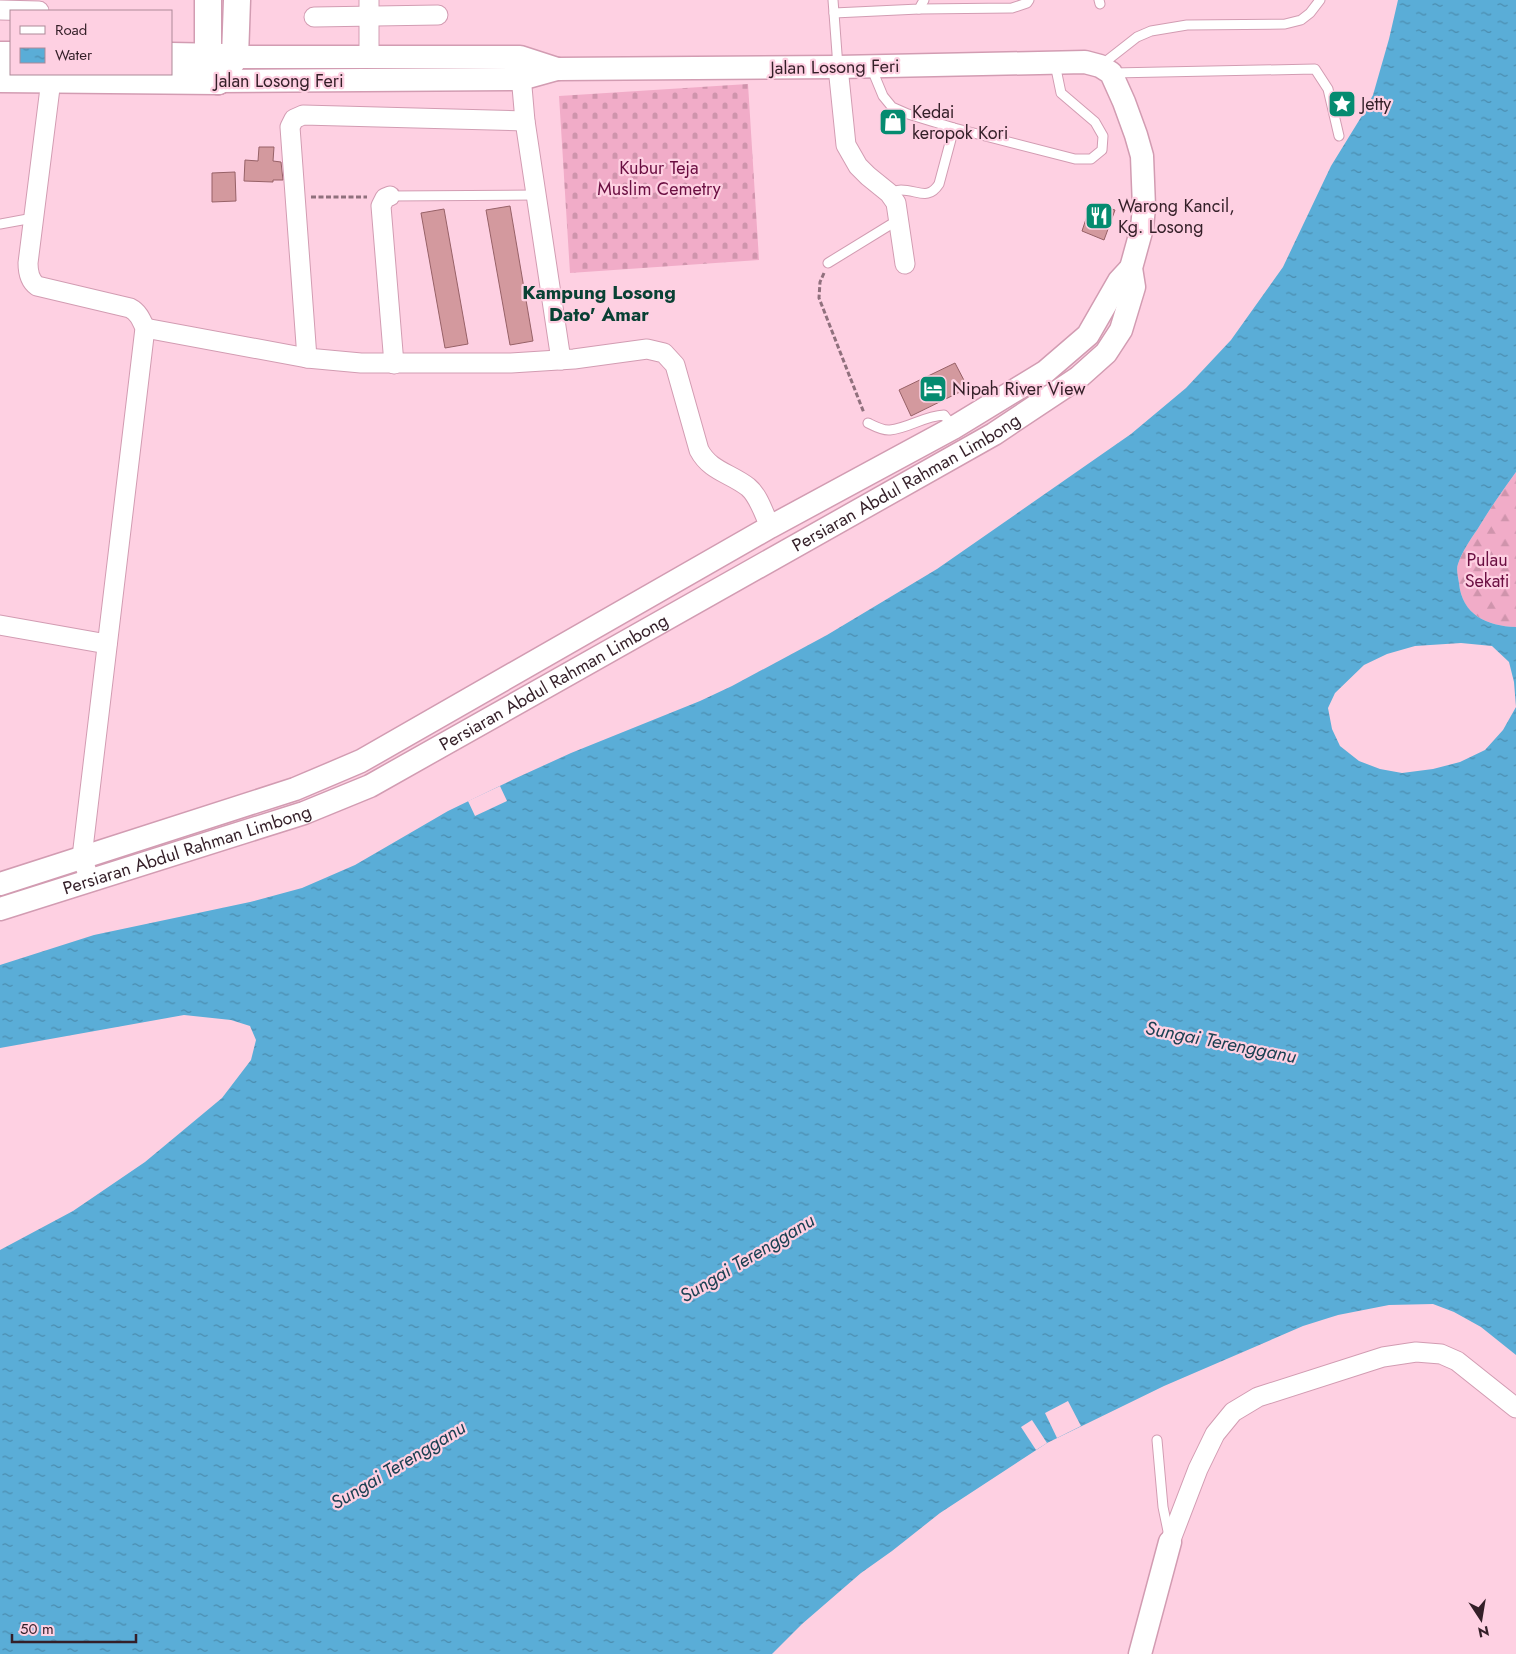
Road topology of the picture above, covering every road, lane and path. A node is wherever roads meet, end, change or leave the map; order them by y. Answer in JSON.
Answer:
{"nodes":[{"id":1,"x":208,"y":0,"type":"edge"},
{"id":2,"x":237,"y":0,"type":"edge"},
{"id":3,"x":833,"y":0,"type":"edge"},
{"id":4,"x":924,"y":0,"type":"edge"},
{"id":5,"x":1028,"y":0,"type":"edge"},
{"id":6,"x":1320,"y":0,"type":"edge"},
{"id":7,"x":369,"y":8,"type":"edge"},
{"id":8,"x":919,"y":9,"type":"junction"},
{"id":9,"x":834,"y":13,"type":"junction"},
{"id":10,"x":438,"y":15,"type":"dead end"},
{"id":11,"x":314,"y":17,"type":"dead end"},
{"id":12,"x":172,"y":56,"type":"edge"},
{"id":13,"x":208,"y":56,"type":"junction"},
{"id":14,"x":234,"y":57,"type":"junction"},
{"id":15,"x":369,"y":57,"type":"junction"},
{"id":16,"x":1054,"y":63,"type":"junction"},
{"id":17,"x":871,"y":66,"type":"junction"},
{"id":18,"x":838,"y":67,"type":"junction"},
{"id":19,"x":520,"y":68,"type":"junction"},
{"id":20,"x":1105,"y":70,"type":"junction"},
{"id":21,"x":0,"y":79,"type":"edge"},
{"id":22,"x":51,"y":80,"type":"junction"},
{"id":23,"x":218,"y":81,"type":"junction"},
{"id":24,"x":525,"y":121,"type":"junction"},
{"id":25,"x":954,"y":128,"type":"junction"},
{"id":26,"x":1339,"y":136,"type":"dead end"},
{"id":27,"x":889,"y":193,"type":"junction"},
{"id":28,"x":536,"y":195,"type":"junction"},
{"id":29,"x":295,"y":196,"type":"junction"},
{"id":30,"x":388,"y":197,"type":"junction"},
{"id":31,"x":33,"y":218,"type":"junction"},
{"id":32,"x":898,"y":220,"type":"junction"},
{"id":33,"x":0,"y":224,"type":"edge"},
{"id":34,"x":828,"y":263,"type":"joint"},
{"id":35,"x":905,"y":264,"type":"dead end"},
{"id":36,"x":1131,"y":268,"type":"junction"},
{"id":37,"x":145,"y":328,"type":"junction"},
{"id":38,"x":307,"y":358,"type":"junction"},
{"id":39,"x":561,"y":360,"type":"junction"},
{"id":40,"x":394,"y":364,"type":"junction"},
{"id":41,"x":868,"y":423,"type":"joint"},
{"id":42,"x":953,"y":428,"type":"junction"},
{"id":43,"x":770,"y":527,"type":"junction"},
{"id":44,"x":0,"y":625,"type":"edge"},
{"id":45,"x":106,"y":644,"type":"junction"},
{"id":46,"x":82,"y":857,"type":"junction"},
{"id":47,"x":90,"y":881,"type":"junction"},
{"id":48,"x":0,"y":884,"type":"edge"},
{"id":49,"x":0,"y":909,"type":"edge"},
{"id":50,"x":1516,"y":1408,"type":"edge"},
{"id":51,"x":1157,"y":1440,"type":"dead end"},
{"id":52,"x":1170,"y":1542,"type":"junction"},
{"id":53,"x":1140,"y":1654,"type":"edge"}],
"edges":[{"from":1,"to":13,"type":"main road"},
{"from":2,"to":14,"type":"main road"},
{"from":3,"to":9,"type":"lane"},
{"from":4,"to":8,"type":"lane"},
{"from":5,"to":8,"type":"lane"},
{"from":6,"to":20,"type":"lane"},
{"from":7,"to":10,"type":"street"},
{"from":7,"to":11,"type":"street"},
{"from":7,"to":15,"type":"street"},
{"from":8,"to":9,"type":"lane"},
{"from":9,"to":18,"type":"lane"},
{"from":12,"to":13,"type":"main road","name":"Jalan Losong Feri"},
{"from":13,"to":14,"type":"main road","name":"Jalan Losong Feri"},
{"from":13,"to":23,"type":"main road"},
{"from":14,"to":15,"type":"street","name":"Jalan Losong Feri"},
{"from":14,"to":23,"type":"main road"},
{"from":15,"to":19,"type":"street","name":"Jalan Losong Feri"},
{"from":16,"to":17,"type":"street","name":"Jalan Losong Feri"},
{"from":16,"to":20,"type":"street","name":"Jalan Losong Feri"},
{"from":16,"to":25,"type":"lane"},
{"from":17,"to":18,"type":"street","name":"Jalan Losong Feri"},
{"from":17,"to":25,"type":"lane"},
{"from":18,"to":19,"type":"street","name":"Jalan Losong Feri"},
{"from":18,"to":27,"type":"street"},
{"from":19,"to":23,"type":"street","name":"Jalan Losong Feri"},
{"from":19,"to":24,"type":"street"},
{"from":20,"to":26,"type":"lane"},
{"from":20,"to":36,"type":"street"},
{"from":21,"to":22,"type":"main road","name":"Jalan Losong Feri"},
{"from":22,"to":23,"type":"main road","name":"Jalan Losong Feri"},
{"from":22,"to":31,"type":"street"},
{"from":24,"to":28,"type":"street"},
{"from":24,"to":29,"type":"street"},
{"from":25,"to":27,"type":"lane"},
{"from":27,"to":32,"type":"street"},
{"from":28,"to":30,"type":"lane"},
{"from":28,"to":39,"type":"street"},
{"from":29,"to":30,"type":"path"},
{"from":29,"to":38,"type":"street"},
{"from":30,"to":40,"type":"street"},
{"from":31,"to":33,"type":"lane"},
{"from":31,"to":37,"type":"street"},
{"from":32,"to":34,"type":"lane"},
{"from":32,"to":35,"type":"street"},
{"from":34,"to":41,"type":"path"},
{"from":36,"to":42,"type":"street","name":"Persiaran Abdul Rahman Limbong"},
{"from":36,"to":47,"type":"street","name":"Persiaran Abdul Rahman Limbong"},
{"from":37,"to":38,"type":"street"},
{"from":37,"to":45,"type":"street"},
{"from":38,"to":40,"type":"street"},
{"from":39,"to":40,"type":"street"},
{"from":39,"to":43,"type":"street"},
{"from":41,"to":42,"type":"lane"},
{"from":42,"to":43,"type":"street","name":"Persiaran Abdul Rahman Limbong"},
{"from":43,"to":46,"type":"street","name":"Persiaran Abdul Rahman Limbong"},
{"from":44,"to":45,"type":"street"},
{"from":45,"to":46,"type":"street"},
{"from":46,"to":47,"type":"street"},
{"from":46,"to":48,"type":"street","name":"Persiaran Abdul Rahman Limbong"},
{"from":47,"to":49,"type":"street","name":"Persiaran Abdul Rahman Limbong"},
{"from":50,"to":52,"type":"street"},
{"from":51,"to":52,"type":"lane"},
{"from":52,"to":53,"type":"street"}]}
